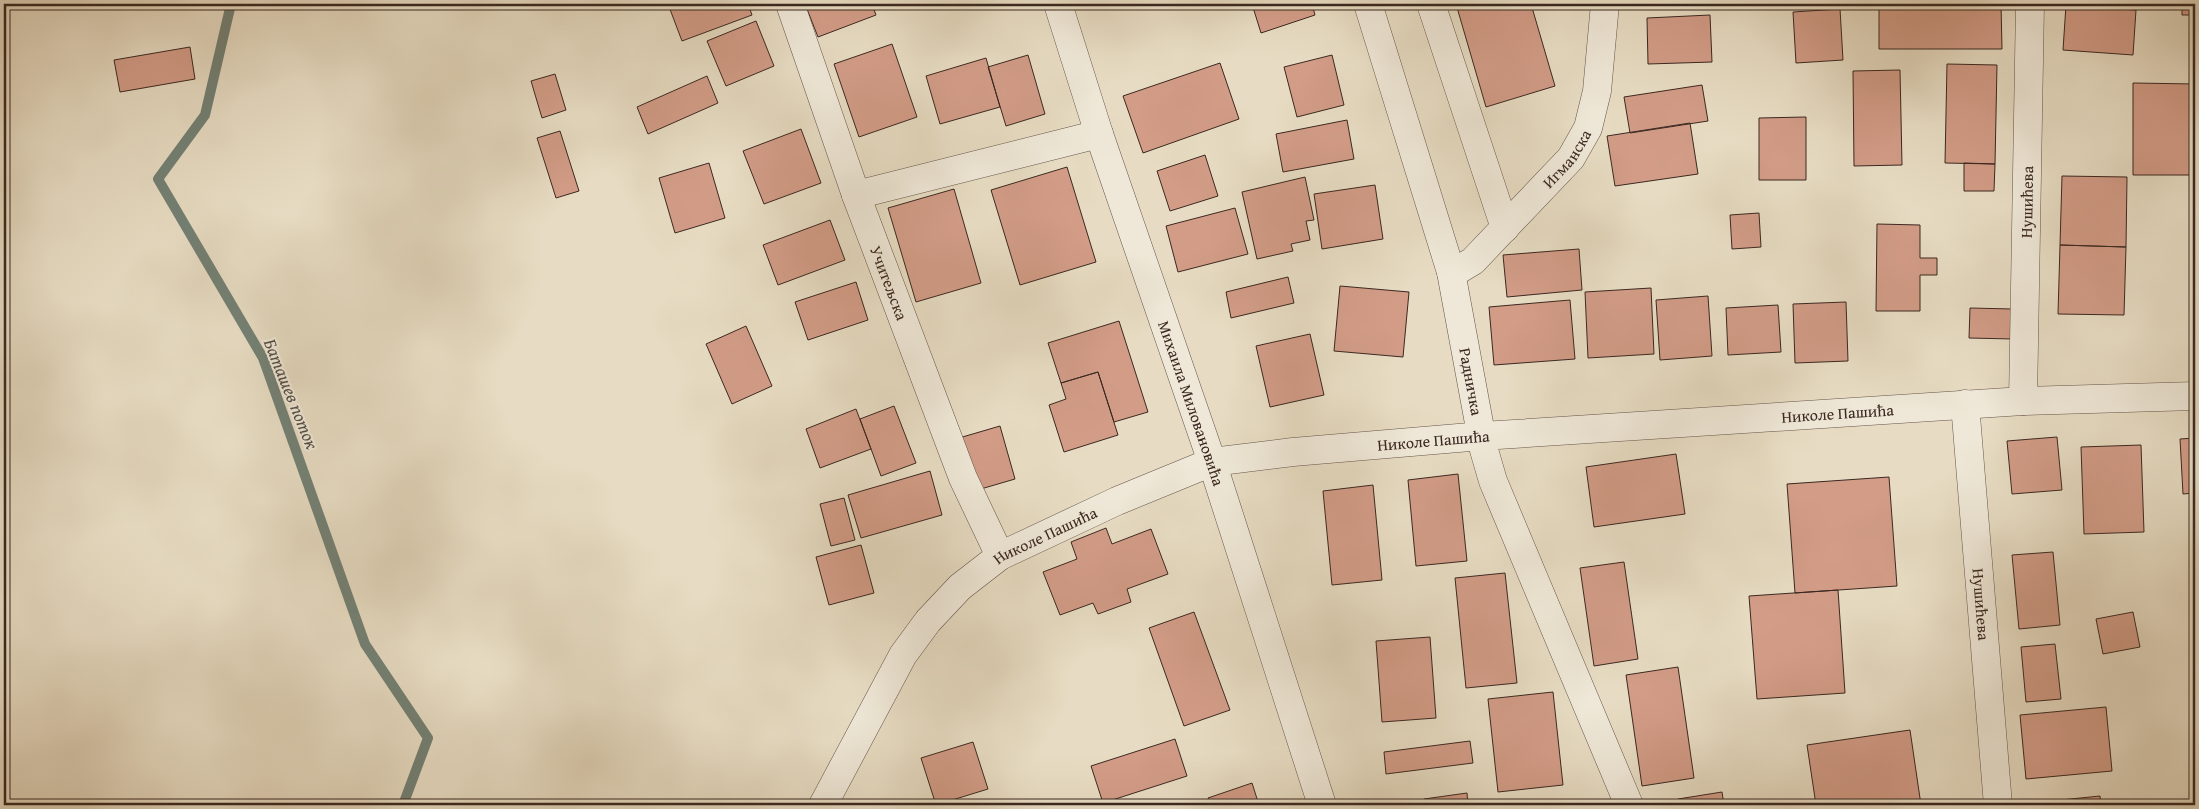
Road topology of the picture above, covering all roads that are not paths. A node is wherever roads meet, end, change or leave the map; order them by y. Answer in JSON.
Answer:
{"nodes":[{"id":1,"x":790,"y":4,"type":"edge"},
{"id":2,"x":1058,"y":4,"type":"edge"},
{"id":3,"x":1368,"y":4,"type":"edge"},
{"id":4,"x":1431,"y":4,"type":"edge"},
{"id":5,"x":1605,"y":4,"type":"edge"},
{"id":6,"x":2030,"y":4,"type":"edge"},
{"id":7,"x":1099,"y":134,"type":"junction"},
{"id":8,"x":856,"y":195,"type":"junction"},
{"id":9,"x":1505,"y":228,"type":"junction"},
{"id":10,"x":1451,"y":272,"type":"junction"},
{"id":11,"x":2195,"y":396,"type":"edge"},
{"id":12,"x":2022,"y":401,"type":"junction"},
{"id":13,"x":1964,"y":404,"type":"junction"},
{"id":14,"x":1482,"y":436,"type":"junction"},
{"id":15,"x":1212,"y":462,"type":"junction"},
{"id":16,"x":1000,"y":556,"type":"junction"},
{"id":17,"x":823,"y":805,"type":"edge"},
{"id":18,"x":1322,"y":805,"type":"edge"},
{"id":19,"x":1629,"y":805,"type":"edge"},
{"id":20,"x":1998,"y":805,"type":"edge"}],
"edges":[{"from":1,"to":8,"type":"street","name":"Учитељска"},
{"from":2,"to":7,"type":"street","name":"Михаила Миловановића"},
{"from":3,"to":10,"type":"street","name":"Радничка"},
{"from":4,"to":9,"type":"street"},
{"from":5,"to":9,"type":"street","name":"Игманска"},
{"from":6,"to":12,"type":"street","name":"Нушићева"},
{"from":7,"to":8,"type":"street"},
{"from":7,"to":15,"type":"street","name":"Михаила Миловановића"},
{"from":8,"to":16,"type":"street","name":"Учитељска"},
{"from":9,"to":10,"type":"street","name":"Игманска"},
{"from":10,"to":14,"type":"street","name":"Радничка"},
{"from":11,"to":12,"type":"street","name":"Николе Пашића"},
{"from":12,"to":13,"type":"street","name":"Николе Пашића"},
{"from":13,"to":14,"type":"street","name":"Николе Пашића"},
{"from":13,"to":20,"type":"street","name":"Нушићева"},
{"from":14,"to":15,"type":"street","name":"Николе Пашића"},
{"from":14,"to":19,"type":"street","name":"Радничка"},
{"from":15,"to":16,"type":"street","name":"Николе Пашића"},
{"from":15,"to":18,"type":"street","name":"Михаила Миловановића"},
{"from":16,"to":17,"type":"street","name":"Николе Пашића"}]}
